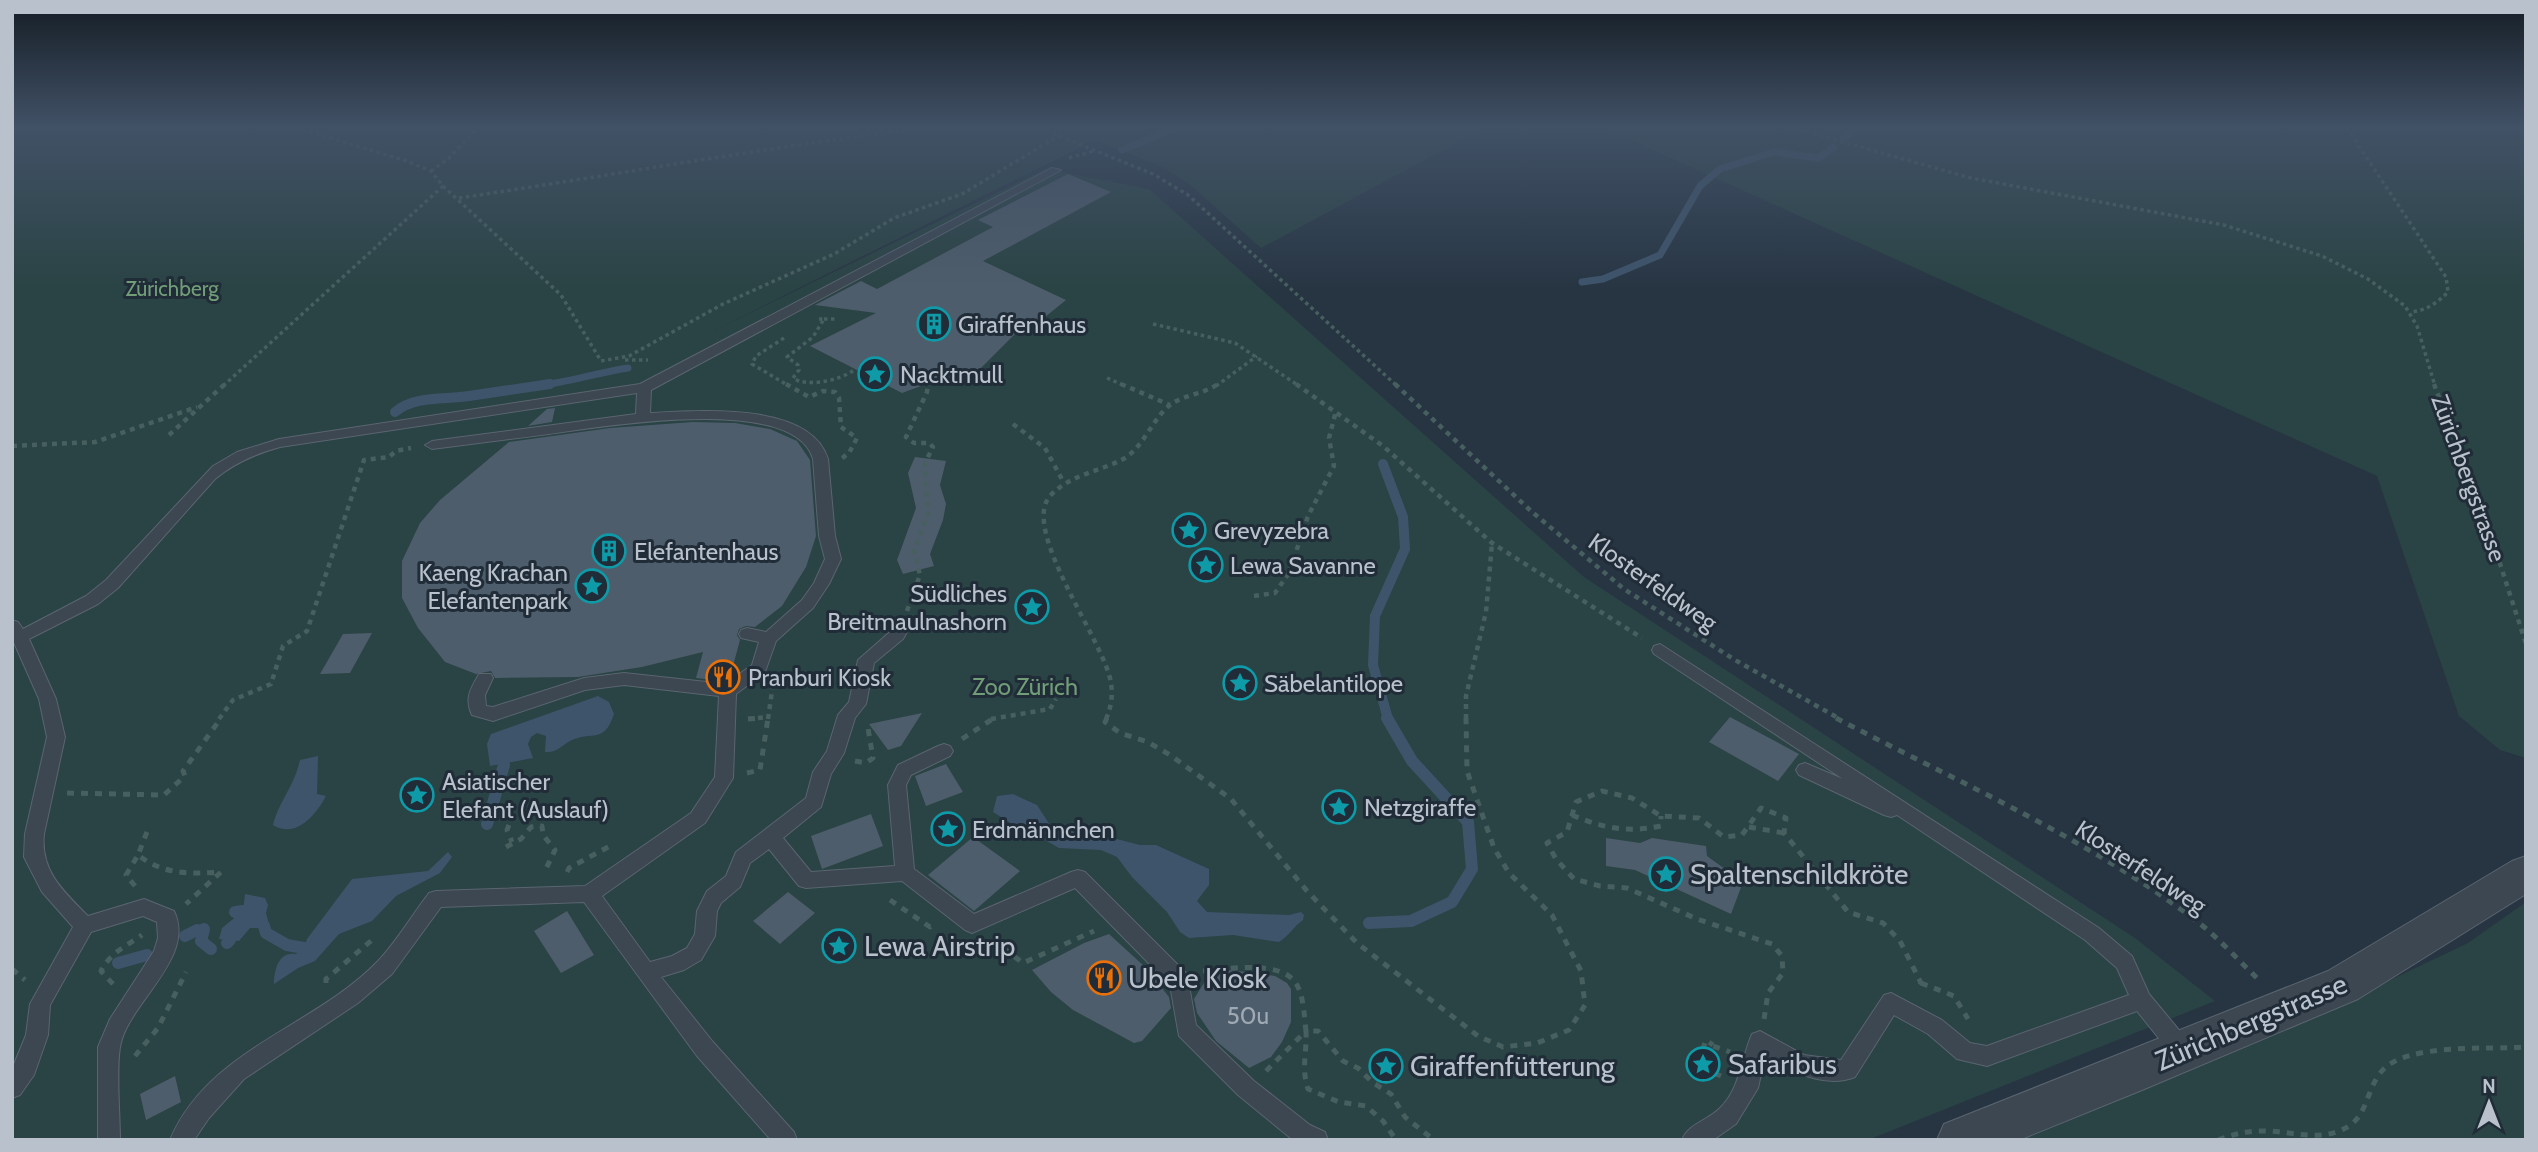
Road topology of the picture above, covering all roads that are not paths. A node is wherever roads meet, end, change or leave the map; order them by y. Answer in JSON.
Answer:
{"nodes":[{"id":1,"x":1034,"y":182,"type":"edge"},
{"id":2,"x":644,"y":388,"type":"junction"},
{"id":3,"x":643,"y":417,"type":"junction"},
{"id":4,"x":432,"y":445,"type":"dead end"},
{"id":5,"x":901,"y":628,"type":"road end"},
{"id":6,"x":16,"y":632,"type":"edge"},
{"id":7,"x":747,"y":634,"type":"dead end"},
{"id":8,"x":769,"y":638,"type":"junction"},
{"id":9,"x":1660,"y":650,"type":"road end"},
{"id":10,"x":485,"y":678,"type":"dead end"},
{"id":11,"x":728,"y":691,"type":"junction"},
{"id":12,"x":944,"y":751,"type":"road end"},
{"id":13,"x":1805,"y":770,"type":"dead end"},
{"id":14,"x":1943,"y":834,"type":"junction"},
{"id":15,"x":771,"y":837,"type":"junction"},
{"id":16,"x":905,"y":873,"type":"junction"},
{"id":17,"x":2526,"y":873,"type":"edge"},
{"id":18,"x":589,"y":894,"type":"junction"},
{"id":19,"x":84,"y":926,"type":"junction"},
{"id":20,"x":645,"y":972,"type":"junction"},
{"id":21,"x":2141,"y":1000,"type":"junction"},
{"id":22,"x":2184,"y":1052,"type":"junction"},
{"id":23,"x":12,"y":1087,"type":"edge"},
{"id":24,"x":109,"y":1140,"type":"edge"},
{"id":25,"x":181,"y":1140,"type":"edge"},
{"id":26,"x":786,"y":1140,"type":"edge"},
{"id":27,"x":1317,"y":1140,"type":"edge"},
{"id":28,"x":1693,"y":1140,"type":"edge"},
{"id":29,"x":1961,"y":1140,"type":"edge"}],
"edges":[{"from":1,"to":2,"type":"lane"},
{"from":2,"to":3,"type":"lane"},
{"from":2,"to":6,"type":"lane"},
{"from":3,"to":4,"type":"lane"},
{"from":3,"to":8,"type":"lane"},
{"from":5,"to":15,"type":"lane"},
{"from":6,"to":19,"type":"lane"},
{"from":7,"to":8,"type":"lane"},
{"from":8,"to":11,"type":"lane"},
{"from":9,"to":14,"type":"lane"},
{"from":10,"to":11,"type":"lane"},
{"from":11,"to":18,"type":"lane"},
{"from":12,"to":16,"type":"lane"},
{"from":13,"to":14,"type":"lane"},
{"from":14,"to":21,"type":"lane"},
{"from":15,"to":16,"type":"lane"},
{"from":15,"to":20,"type":"lane"},
{"from":16,"to":27,"type":"lane"},
{"from":17,"to":22,"type":"street","name":"Zürichbergstrasse"},
{"from":18,"to":20,"type":"lane"},
{"from":18,"to":25,"type":"lane"},
{"from":19,"to":23,"type":"lane"},
{"from":19,"to":24,"type":"lane"},
{"from":20,"to":26,"type":"lane"},
{"from":21,"to":22,"type":"lane"},
{"from":21,"to":28,"type":"lane"},
{"from":22,"to":29,"type":"street","name":"Zürichbergstrasse"}]}
